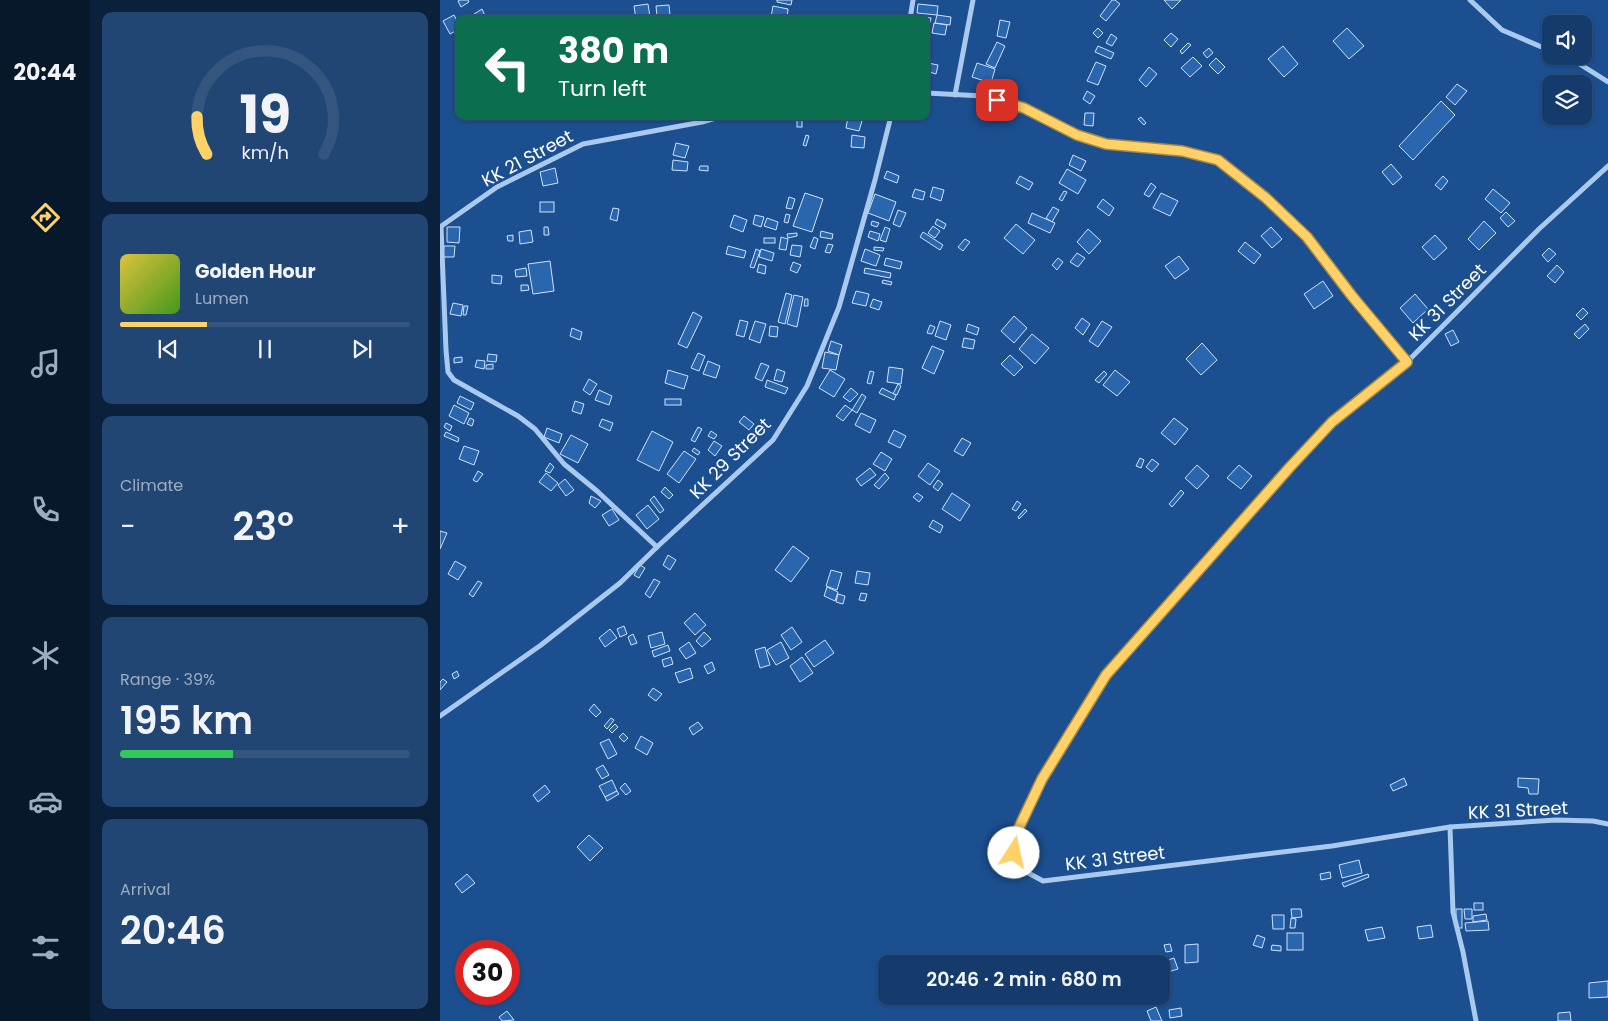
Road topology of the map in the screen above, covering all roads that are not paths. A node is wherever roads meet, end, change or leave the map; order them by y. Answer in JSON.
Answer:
{"nodes":[{"id":1,"x":913,"y":0,"type":"edge"},
{"id":2,"x":974,"y":0,"type":"edge"},
{"id":3,"x":1470,"y":0,"type":"edge"},
{"id":4,"x":911,"y":15,"type":"edge"},
{"id":5,"x":1542,"y":47,"type":"edge"},
{"id":6,"x":1581,"y":65,"type":"edge"},
{"id":7,"x":1608,"y":82,"type":"edge"},
{"id":8,"x":930,"y":93,"type":"edge"},
{"id":9,"x":955,"y":95,"type":"junction"},
{"id":10,"x":709,"y":120,"type":"edge"},
{"id":11,"x":890,"y":120,"type":"edge"},
{"id":12,"x":1608,"y":166,"type":"edge"},
{"id":13,"x":440,"y":227,"type":"edge"},
{"id":14,"x":1407,"y":362,"type":"junction"},
{"id":15,"x":657,"y":547,"type":"junction"},
{"id":16,"x":440,"y":716,"type":"edge"},
{"id":17,"x":1608,"y":824,"type":"edge"},
{"id":18,"x":1450,"y":827,"type":"junction"},
{"id":19,"x":1476,"y":1021,"type":"edge"}],
"edges":[{"from":1,"to":4,"type":"street"},
{"from":2,"to":9,"type":"street"},
{"from":3,"to":5,"type":"street"},
{"from":6,"to":7,"type":"street"},
{"from":8,"to":9,"type":"street"},
{"from":9,"to":14,"type":"street"},
{"from":10,"to":13,"type":"street","name":"KK 21 Street"},
{"from":11,"to":15,"type":"street","name":"KK 29 Street"},
{"from":12,"to":14,"type":"street","name":"KK 31 Street"},
{"from":13,"to":15,"type":"street"},
{"from":14,"to":18,"type":"street","name":"KK 31 Street"},
{"from":15,"to":16,"type":"street","name":"KK 29 Street"},
{"from":17,"to":18,"type":"street","name":"KK 31 Street"},
{"from":18,"to":19,"type":"street"}]}
